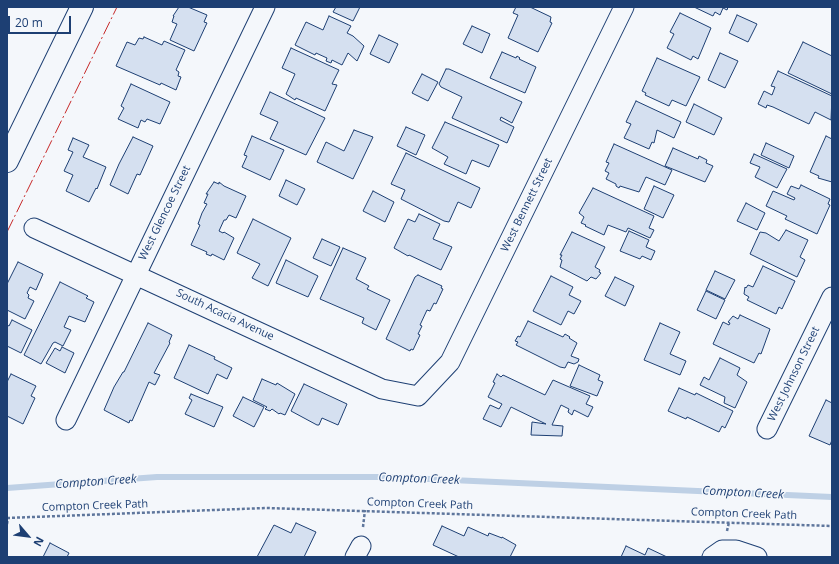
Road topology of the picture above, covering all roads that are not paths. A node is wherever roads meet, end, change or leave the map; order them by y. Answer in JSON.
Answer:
{"nodes":[{"id":1,"x":82,"y":7,"type":"edge"},
{"id":2,"x":265,"y":7,"type":"edge"},
{"id":3,"x":624,"y":7,"type":"edge"},
{"id":4,"x":7,"y":161,"type":"edge"},
{"id":5,"x":34,"y":228,"type":"dead end"},
{"id":6,"x":136,"y":274,"type":"junction"},
{"id":7,"x":832,"y":297,"type":"edge"},
{"id":8,"x":418,"y":396,"type":"joint"},
{"id":9,"x":66,"y":420,"type":"dead end"},
{"id":10,"x":767,"y":429,"type":"dead end"},
{"id":11,"x":717,"y":553,"type":"edge"},
{"id":12,"x":757,"y":557,"type":"edge"}],
"edges":[{"from":1,"to":4,"type":"street"},
{"from":2,"to":6,"type":"street","name":"West Glencoe Street"},
{"from":3,"to":8,"type":"street","name":"West Bennett Street"},
{"from":5,"to":6,"type":"street","name":"South Acacia Avenue"},
{"from":6,"to":8,"type":"street","name":"South Acacia Avenue"},
{"from":6,"to":9,"type":"street","name":"West Glencoe Street"},
{"from":7,"to":10,"type":"street","name":"West Johnson Street"},
{"from":11,"to":12,"type":"street"}]}
